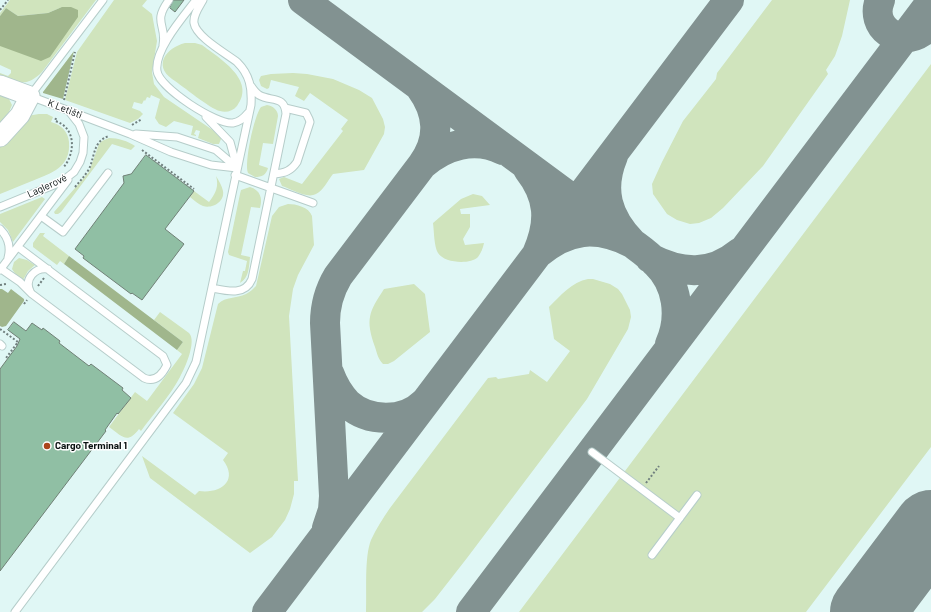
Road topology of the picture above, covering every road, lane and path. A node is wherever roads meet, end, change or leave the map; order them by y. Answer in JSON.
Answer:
{"nodes":[{"id":1,"x":8,"y":0,"type":"edge"},
{"id":2,"x":103,"y":0,"type":"edge"},
{"id":3,"x":169,"y":0,"type":"edge"},
{"id":4,"x":196,"y":0,"type":"edge"},
{"id":5,"x":203,"y":0,"type":"edge"},
{"id":6,"x":0,"y":10,"type":"edge"},
{"id":7,"x":162,"y":48,"type":"junction"},
{"id":8,"x":77,"y":49,"type":"dead end"},
{"id":9,"x":0,"y":85,"type":"edge"},
{"id":10,"x":251,"y":86,"type":"junction"},
{"id":11,"x":30,"y":96,"type":"junction"},
{"id":12,"x":63,"y":101,"type":"dead end"},
{"id":13,"x":251,"y":105,"type":"junction"},
{"id":14,"x":68,"y":110,"type":"junction"},
{"id":15,"x":200,"y":110,"type":"junction"},
{"id":16,"x":286,"y":111,"type":"junction"},
{"id":17,"x":56,"y":118,"type":"dead end"},
{"id":18,"x":0,"y":128,"type":"edge"},
{"id":19,"x":130,"y":134,"type":"junction"},
{"id":20,"x":114,"y":136,"type":"dead end"},
{"id":21,"x":0,"y":138,"type":"edge"},
{"id":22,"x":139,"y":147,"type":"dead end"},
{"id":23,"x":237,"y":168,"type":"junction"},
{"id":24,"x":59,"y":172,"type":"dead end"},
{"id":25,"x":74,"y":172,"type":"junction"},
{"id":26,"x":108,"y":173,"type":"dead end"},
{"id":27,"x":274,"y":174,"type":"junction"},
{"id":28,"x":235,"y":175,"type":"junction"},
{"id":29,"x":272,"y":188,"type":"junction"},
{"id":30,"x":194,"y":189,"type":"dead end"},
{"id":31,"x":72,"y":191,"type":"dead end"},
{"id":32,"x":313,"y":203,"type":"dead end"},
{"id":33,"x":0,"y":207,"type":"edge"},
{"id":34,"x":41,"y":216,"type":"junction"},
{"id":35,"x":0,"y":229,"type":"edge"},
{"id":36,"x":18,"y":247,"type":"junction"},
{"id":37,"x":2,"y":267,"type":"edge"},
{"id":38,"x":48,"y":272,"type":"junction"},
{"id":39,"x":212,"y":288,"type":"junction"},
{"id":40,"x":34,"y":291,"type":"junction"},
{"id":41,"x":592,"y":452,"type":"dead end"},
{"id":42,"x":659,"y":466,"type":"dead end"},
{"id":43,"x":642,"y":489,"type":"junction"},
{"id":44,"x":697,"y":495,"type":"dead end"},
{"id":45,"x":680,"y":518,"type":"junction"},
{"id":46,"x":652,"y":555,"type":"dead end"},
{"id":47,"x":15,"y":612,"type":"edge"}],
"edges":[{"from":1,"to":6,"type":"path"},
{"from":2,"to":11,"type":"lane"},
{"from":3,"to":7,"type":"lane"},
{"from":4,"to":7,"type":"lane"},
{"from":5,"to":10,"type":"lane"},
{"from":7,"to":15,"type":"lane"},
{"from":8,"to":12,"type":"path"},
{"from":9,"to":11,"type":"main road","name":"K Letišti"},
{"from":10,"to":13,"type":"lane"},
{"from":10,"to":16,"type":"lane"},
{"from":11,"to":14,"type":"lane","name":"K Letišti"},
{"from":11,"to":18,"type":"main road"},
{"from":11,"to":21,"type":"main road"},
{"from":13,"to":15,"type":"lane"},
{"from":13,"to":23,"type":"lane"},
{"from":14,"to":19,"type":"lane","name":"K Letišti"},
{"from":14,"to":25,"type":"lane","name":"Laglerové"},
{"from":15,"to":23,"type":"lane"},
{"from":16,"to":27,"type":"lane"},
{"from":16,"to":27,"type":"lane"},
{"from":17,"to":24,"type":"path"},
{"from":19,"to":23,"type":"lane"},
{"from":19,"to":23,"type":"lane"},
{"from":20,"to":31,"type":"path"},
{"from":22,"to":30,"type":"path"},
{"from":23,"to":28,"type":"lane"},
{"from":25,"to":33,"type":"lane","name":"Laglerové"},
{"from":25,"to":34,"type":"lane"},
{"from":26,"to":34,"type":"lane"},
{"from":27,"to":29,"type":"lane"},
{"from":28,"to":29,"type":"lane"},
{"from":28,"to":39,"type":"lane"},
{"from":29,"to":32,"type":"lane"},
{"from":29,"to":39,"type":"lane"},
{"from":34,"to":36,"type":"lane"},
{"from":35,"to":37,"type":"lane"},
{"from":36,"to":37,"type":"lane"},
{"from":36,"to":38,"type":"lane"},
{"from":37,"to":40,"type":"lane"},
{"from":38,"to":40,"type":"path"},
{"from":38,"to":40,"type":"lane"},
{"from":38,"to":40,"type":"lane"},
{"from":39,"to":47,"type":"lane"},
{"from":41,"to":43,"type":"lane"},
{"from":42,"to":43,"type":"path"},
{"from":43,"to":45,"type":"lane"},
{"from":44,"to":45,"type":"lane"},
{"from":45,"to":46,"type":"lane"}]}
